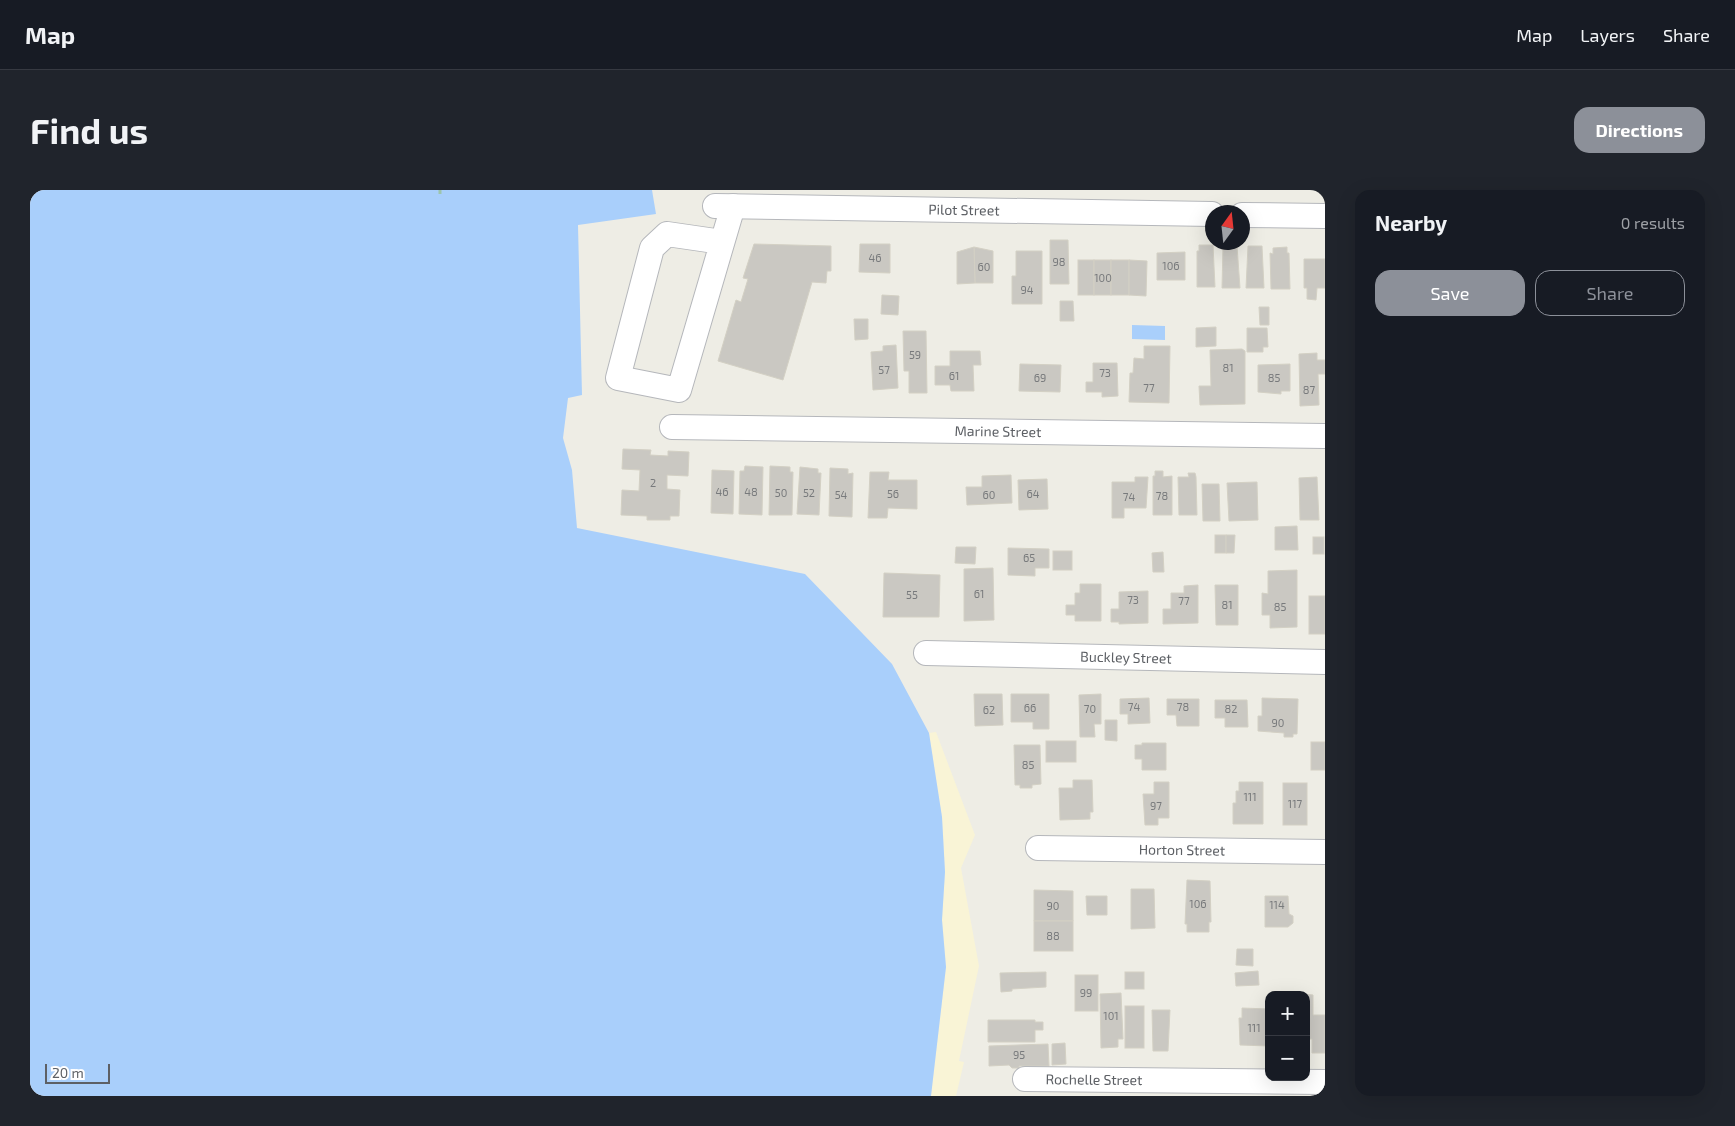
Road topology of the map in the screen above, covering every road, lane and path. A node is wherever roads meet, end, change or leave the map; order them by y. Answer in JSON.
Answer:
{"nodes":[{"id":1,"x":1205,"y":214,"type":"edge"},
{"id":2,"x":1250,"y":215,"type":"edge"},
{"id":3,"x":1325,"y":216,"type":"edge"},
{"id":4,"x":722,"y":242,"type":"junction"},
{"id":5,"x":672,"y":427,"type":"dead end"},
{"id":6,"x":1325,"y":436,"type":"edge"},
{"id":7,"x":926,"y":653,"type":"dead end"},
{"id":8,"x":1325,"y":662,"type":"edge"},
{"id":9,"x":1038,"y":848,"type":"dead end"},
{"id":10,"x":1325,"y":852,"type":"edge"},
{"id":11,"x":1025,"y":1079,"type":"dead end"},
{"id":12,"x":1325,"y":1082,"type":"edge"},
{"id":13,"x":1163,"y":1089,"type":"edge"}],
"edges":[{"from":1,"to":4,"type":"street","name":"Pilot Street"},
{"from":2,"to":3,"type":"street"},
{"from":4,"to":4,"type":"street"},
{"from":5,"to":6,"type":"street","name":"Marine Street"},
{"from":7,"to":8,"type":"street","name":"Buckley Street"},
{"from":9,"to":10,"type":"street","name":"Horton Street"},
{"from":11,"to":13,"type":"street","name":"Rochelle Street"},
{"from":12,"to":13,"type":"street","name":"Rochelle Street"}]}
